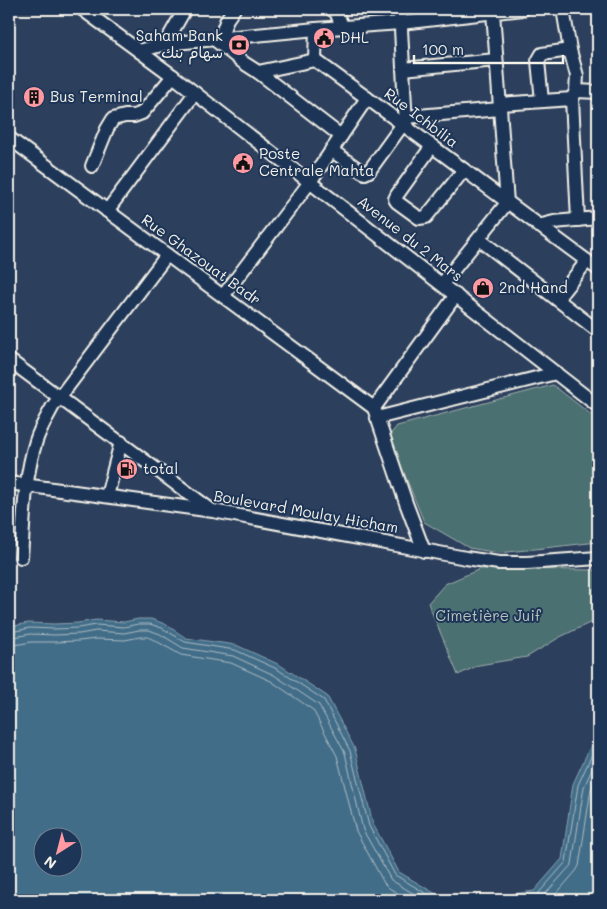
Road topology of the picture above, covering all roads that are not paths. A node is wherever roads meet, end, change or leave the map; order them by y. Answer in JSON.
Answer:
{"nodes":[{"id":1,"x":83,"y":9,"type":"edge"},
{"id":2,"x":185,"y":9,"type":"edge"},
{"id":3,"x":234,"y":9,"type":"edge"},
{"id":4,"x":331,"y":9,"type":"edge"},
{"id":5,"x":400,"y":9,"type":"edge"},
{"id":6,"x":523,"y":9,"type":"edge"},
{"id":7,"x":563,"y":9,"type":"edge"},
{"id":8,"x":487,"y":11,"type":"edge"},
{"id":9,"x":401,"y":23,"type":"junction"},
{"id":10,"x":343,"y":28,"type":"junction"},
{"id":11,"x":316,"y":29,"type":"junction"},
{"id":12,"x":217,"y":39,"type":"junction"},
{"id":13,"x":165,"y":44,"type":"junction"},
{"id":14,"x":139,"y":50,"type":"junction"},
{"id":15,"x":570,"y":50,"type":"junction"},
{"id":16,"x":315,"y":60,"type":"junction"},
{"id":17,"x":496,"y":60,"type":"junction"},
{"id":18,"x":403,"y":69,"type":"junction"},
{"id":19,"x":258,"y":72,"type":"junction"},
{"id":20,"x":173,"y":76,"type":"junction"},
{"id":21,"x":598,"y":92,"type":"edge"},
{"id":22,"x":195,"y":93,"type":"junction"},
{"id":23,"x":574,"y":95,"type":"junction"},
{"id":24,"x":367,"y":98,"type":"junction"},
{"id":25,"x":542,"y":101,"type":"junction"},
{"id":26,"x":500,"y":107,"type":"junction"},
{"id":27,"x":405,"y":122,"type":"junction"},
{"id":28,"x":341,"y":136,"type":"junction"},
{"id":29,"x":9,"y":138,"type":"edge"},
{"id":30,"x":432,"y":146,"type":"junction"},
{"id":31,"x":332,"y":150,"type":"junction"},
{"id":32,"x":92,"y":166,"type":"dead end"},
{"id":33,"x":464,"y":170,"type":"junction"},
{"id":34,"x":310,"y":182,"type":"junction"},
{"id":35,"x":507,"y":203,"type":"junction"},
{"id":36,"x":107,"y":211,"type":"junction"},
{"id":37,"x":598,"y":218,"type":"edge"},
{"id":38,"x":578,"y":220,"type":"junction"},
{"id":39,"x":538,"y":226,"type":"junction"},
{"id":40,"x":479,"y":239,"type":"junction"},
{"id":41,"x":167,"y":255,"type":"junction"},
{"id":42,"x":588,"y":261,"type":"junction"},
{"id":43,"x":598,"y":269,"type":"edge"},
{"id":44,"x":442,"y":284,"type":"junction"},
{"id":45,"x":456,"y":295,"type":"junction"},
{"id":46,"x":223,"y":296,"type":"junction"},
{"id":47,"x":557,"y":299,"type":"junction"},
{"id":48,"x":598,"y":330,"type":"edge"},
{"id":49,"x":9,"y":360,"type":"edge"},
{"id":50,"x":556,"y":373,"type":"junction"},
{"id":51,"x":60,"y":398,"type":"junction"},
{"id":52,"x":598,"y":406,"type":"edge"},
{"id":53,"x":376,"y":413,"type":"junction"},
{"id":54,"x":120,"y":442,"type":"junction"},
{"id":55,"x":9,"y":483,"type":"edge"},
{"id":56,"x":27,"y":485,"type":"junction"},
{"id":57,"x":107,"y":496,"type":"junction"},
{"id":58,"x":213,"y":512,"type":"junction"},
{"id":59,"x":424,"y":550,"type":"junction"},
{"id":60,"x":21,"y":557,"type":"dead end"},
{"id":61,"x":598,"y":558,"type":"edge"}],
"edges":[{"from":1,"to":14,"type":"street","name":"Avenue du 2 Mars"},
{"from":2,"to":13,"type":"street"},
{"from":3,"to":12,"type":"street"},
{"from":4,"to":10,"type":"street"},
{"from":5,"to":9,"type":"street"},
{"from":6,"to":8,"type":"street"},
{"from":7,"to":15,"type":"street"},
{"from":8,"to":9,"type":"street"},
{"from":8,"to":17,"type":"street"},
{"from":9,"to":10,"type":"street"},
{"from":9,"to":18,"type":"street"},
{"from":10,"to":11,"type":"street"},
{"from":11,"to":12,"type":"street"},
{"from":11,"to":16,"type":"street"},
{"from":12,"to":13,"type":"street"},
{"from":12,"to":19,"type":"street"},
{"from":13,"to":14,"type":"street"},
{"from":14,"to":20,"type":"street","name":"Avenue du 2 Mars"},
{"from":15,"to":23,"type":"street"},
{"from":15,"to":25,"type":"street"},
{"from":16,"to":19,"type":"street"},
{"from":16,"to":24,"type":"street","name":"Rue Ichbilia"},
{"from":17,"to":18,"type":"street"},
{"from":17,"to":26,"type":"street"},
{"from":18,"to":27,"type":"street"},
{"from":19,"to":28,"type":"street"},
{"from":20,"to":22,"type":"street","name":"Avenue du 2 Mars"},
{"from":20,"to":32,"type":"street"},
{"from":21,"to":23,"type":"street"},
{"from":22,"to":34,"type":"street","name":"Avenue du 2 Mars"},
{"from":22,"to":36,"type":"street"},
{"from":23,"to":25,"type":"street"},
{"from":23,"to":38,"type":"street"},
{"from":24,"to":27,"type":"street","name":"Rue Ichbilia"},
{"from":24,"to":28,"type":"street"},
{"from":25,"to":26,"type":"street"},
{"from":26,"to":27,"type":"street"},
{"from":26,"to":35,"type":"street"},
{"from":27,"to":30,"type":"street","name":"Rue Ichbilia"},
{"from":27,"to":31,"type":"street"},
{"from":28,"to":31,"type":"street"},
{"from":29,"to":36,"type":"street","name":"Rue Ghazouat Badr"},
{"from":30,"to":33,"type":"street","name":"Rue Ichbilia"},
{"from":30,"to":33,"type":"street"},
{"from":31,"to":34,"type":"street"},
{"from":33,"to":35,"type":"street","name":"Rue Ichbilia"},
{"from":34,"to":44,"type":"street","name":"Avenue du 2 Mars"},
{"from":34,"to":46,"type":"street"},
{"from":35,"to":39,"type":"street","name":"Rue Ichbilia"},
{"from":35,"to":40,"type":"street"},
{"from":36,"to":41,"type":"street","name":"Rue Ghazouat Badr"},
{"from":37,"to":38,"type":"street"},
{"from":38,"to":39,"type":"street"},
{"from":39,"to":42,"type":"street","name":"Rue Ichbilia"},
{"from":40,"to":44,"type":"street"},
{"from":40,"to":47,"type":"street"},
{"from":41,"to":46,"type":"street","name":"Rue Ghazouat Badr"},
{"from":41,"to":51,"type":"street"},
{"from":42,"to":43,"type":"street","name":"Rue Ichbilia"},
{"from":42,"to":47,"type":"street"},
{"from":44,"to":45,"type":"street","name":"Avenue du 2 Mars"},
{"from":45,"to":50,"type":"street","name":"Avenue du 2 Mars"},
{"from":45,"to":53,"type":"street"},
{"from":46,"to":53,"type":"street","name":"Rue Ghazouat Badr"},
{"from":47,"to":48,"type":"street"},
{"from":49,"to":51,"type":"street"},
{"from":50,"to":52,"type":"street","name":"Avenue du 2 Mars"},
{"from":50,"to":53,"type":"street"},
{"from":51,"to":54,"type":"street"},
{"from":51,"to":56,"type":"street"},
{"from":53,"to":59,"type":"street"},
{"from":54,"to":57,"type":"street"},
{"from":54,"to":58,"type":"street"},
{"from":55,"to":56,"type":"street","name":"Boulevard Moulay Hicham"},
{"from":56,"to":57,"type":"street","name":"Boulevard Moulay Hicham"},
{"from":56,"to":60,"type":"street"},
{"from":57,"to":58,"type":"street","name":"Boulevard Moulay Hicham"},
{"from":58,"to":59,"type":"street","name":"Boulevard Moulay Hicham"},
{"from":59,"to":61,"type":"street","name":"Boulevard Moulay Hicham"}]}
